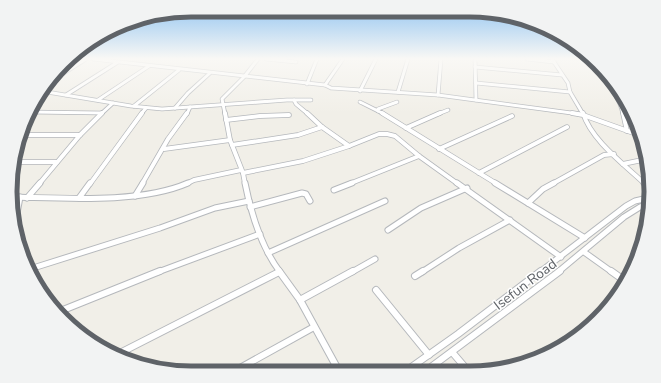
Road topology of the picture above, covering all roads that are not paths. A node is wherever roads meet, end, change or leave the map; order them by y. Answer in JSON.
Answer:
{"nodes":[{"id":1,"x":95,"y":77,"type":"edge"},
{"id":2,"x":132,"y":77,"type":"edge"},
{"id":3,"x":170,"y":77,"type":"edge"},
{"id":4,"x":206,"y":77,"type":"edge"},
{"id":5,"x":244,"y":77,"type":"joint"},
{"id":6,"x":310,"y":77,"type":"edge"},
{"id":7,"x":331,"y":77,"type":"edge"},
{"id":8,"x":367,"y":77,"type":"edge"},
{"id":9,"x":403,"y":77,"type":"edge"},
{"id":10,"x":440,"y":77,"type":"edge"},
{"id":11,"x":476,"y":77,"type":"edge"},
{"id":12,"x":563,"y":77,"type":"edge"},
{"id":13,"x":600,"y":77,"type":"edge"},
{"id":14,"x":476,"y":83,"type":"junction"},
{"id":15,"x":307,"y":84,"type":"junction"},
{"id":16,"x":325,"y":85,"type":"junction"},
{"id":17,"x":360,"y":91,"type":"junction"},
{"id":18,"x":48,"y":92,"type":"edge"},
{"id":19,"x":398,"y":92,"type":"junction"},
{"id":20,"x":570,"y":92,"type":"junction"},
{"id":21,"x":66,"y":95,"type":"junction"},
{"id":22,"x":438,"y":96,"type":"junction"},
{"id":23,"x":98,"y":100,"type":"junction"},
{"id":24,"x":294,"y":100,"type":"junction"},
{"id":25,"x":311,"y":100,"type":"dead end"},
{"id":26,"x":476,"y":100,"type":"junction"},
{"id":27,"x":360,"y":102,"type":"dead end"},
{"id":28,"x":397,"y":102,"type":"dead end"},
{"id":29,"x":113,"y":103,"type":"junction"},
{"id":30,"x":621,"y":104,"type":"edge"},
{"id":31,"x":621,"y":104,"type":"edge"},
{"id":32,"x":222,"y":105,"type":"junction"},
{"id":33,"x":134,"y":106,"type":"junction"},
{"id":34,"x":190,"y":107,"type":"junction"},
{"id":35,"x":146,"y":108,"type":"junction"},
{"id":36,"x":175,"y":108,"type":"junction"},
{"id":37,"x":448,"y":110,"type":"dead end"},
{"id":38,"x":378,"y":111,"type":"junction"},
{"id":39,"x":36,"y":112,"type":"edge"},
{"id":40,"x":102,"y":113,"type":"junction"},
{"id":41,"x":289,"y":115,"type":"dead end"},
{"id":42,"x":583,"y":115,"type":"junction"},
{"id":43,"x":512,"y":116,"type":"dead end"},
{"id":44,"x":226,"y":120,"type":"junction"},
{"id":45,"x":322,"y":127,"type":"junction"},
{"id":46,"x":567,"y":127,"type":"dead end"},
{"id":47,"x":406,"y":128,"type":"junction"},
{"id":48,"x":627,"y":131,"type":"junction"},
{"id":49,"x":634,"y":133,"type":"edge"},
{"id":50,"x":26,"y":135,"type":"edge"},
{"id":51,"x":80,"y":135,"type":"junction"},
{"id":52,"x":231,"y":143,"type":"junction"},
{"id":53,"x":349,"y":146,"type":"junction"},
{"id":54,"x":164,"y":149,"type":"junction"},
{"id":55,"x":439,"y":149,"type":"junction"},
{"id":56,"x":614,"y":154,"type":"junction"},
{"id":57,"x":419,"y":156,"type":"junction"},
{"id":58,"x":642,"y":161,"type":"edge"},
{"id":59,"x":19,"y":162,"type":"edge"},
{"id":60,"x":57,"y":162,"type":"junction"},
{"id":61,"x":623,"y":164,"type":"junction"},
{"id":62,"x":242,"y":171,"type":"junction"},
{"id":63,"x":479,"y":173,"type":"junction"},
{"id":64,"x":644,"y":183,"type":"edge"},
{"id":65,"x":467,"y":188,"type":"junction"},
{"id":66,"x":334,"y":190,"type":"dead end"},
{"id":67,"x":135,"y":196,"type":"junction"},
{"id":68,"x":20,"y":197,"type":"joint"},
{"id":69,"x":27,"y":198,"type":"junction"},
{"id":70,"x":79,"y":198,"type":"junction"},
{"id":71,"x":644,"y":199,"type":"edge"},
{"id":72,"x":249,"y":200,"type":"junction"},
{"id":73,"x":310,"y":201,"type":"dead end"},
{"id":74,"x":385,"y":201,"type":"dead end"},
{"id":75,"x":528,"y":203,"type":"junction"},
{"id":76,"x":644,"y":205,"type":"edge"},
{"id":77,"x":250,"y":207,"type":"junction"},
{"id":78,"x":17,"y":208,"type":"edge"},
{"id":79,"x":611,"y":218,"type":"junction"},
{"id":80,"x":510,"y":220,"type":"junction"},
{"id":81,"x":619,"y":223,"type":"junction"},
{"id":82,"x":388,"y":230,"type":"dead end"},
{"id":83,"x":260,"y":234,"type":"junction"},
{"id":84,"x":585,"y":238,"type":"junction"},
{"id":85,"x":584,"y":252,"type":"junction"},
{"id":86,"x":268,"y":253,"type":"junction"},
{"id":87,"x":561,"y":257,"type":"junction"},
{"id":88,"x":375,"y":259,"type":"dead end"},
{"id":89,"x":34,"y":267,"type":"edge"},
{"id":90,"x":279,"y":272,"type":"junction"},
{"id":91,"x":415,"y":276,"type":"dead end"},
{"id":92,"x":621,"y":278,"type":"edge"},
{"id":93,"x":376,"y":290,"type":"dead end"},
{"id":94,"x":300,"y":300,"type":"junction"},
{"id":95,"x":63,"y":310,"type":"edge"},
{"id":96,"x":314,"y":327,"type":"junction"},
{"id":97,"x":122,"y":352,"type":"edge"},
{"id":98,"x":452,"y":352,"type":"junction"},
{"id":99,"x":429,"y":355,"type":"junction"},
{"id":100,"x":244,"y":366,"type":"edge"},
{"id":101,"x":336,"y":366,"type":"edge"},
{"id":102,"x":413,"y":366,"type":"edge"},
{"id":103,"x":433,"y":366,"type":"edge"},
{"id":104,"x":464,"y":366,"type":"edge"}],
"edges":[{"from":1,"to":21,"type":"street"},
{"from":2,"to":23,"type":"street"},
{"from":3,"to":33,"type":"street"},
{"from":4,"to":36,"type":"street"},
{"from":5,"to":15,"type":"street"},
{"from":5,"to":32,"type":"street"},
{"from":6,"to":15,"type":"street"},
{"from":7,"to":16,"type":"street"},
{"from":8,"to":17,"type":"street"},
{"from":9,"to":19,"type":"street"},
{"from":10,"to":22,"type":"street"},
{"from":11,"to":14,"type":"street"},
{"from":12,"to":20,"type":"street"},
{"from":13,"to":31,"type":"street"},
{"from":14,"to":20,"type":"street"},
{"from":14,"to":26,"type":"street"},
{"from":15,"to":16,"type":"street"},
{"from":16,"to":17,"type":"street"},
{"from":17,"to":19,"type":"street"},
{"from":18,"to":21,"type":"street"},
{"from":19,"to":22,"type":"street"},
{"from":20,"to":42,"type":"street"},
{"from":21,"to":23,"type":"street"},
{"from":22,"to":26,"type":"street"},
{"from":23,"to":29,"type":"street"},
{"from":24,"to":25,"type":"street"},
{"from":24,"to":32,"type":"street"},
{"from":24,"to":45,"type":"street"},
{"from":26,"to":42,"type":"street"},
{"from":27,"to":38,"type":"street"},
{"from":28,"to":38,"type":"street"},
{"from":29,"to":33,"type":"street"},
{"from":29,"to":40,"type":"street"},
{"from":30,"to":48,"type":"street"},
{"from":32,"to":34,"type":"street"},
{"from":32,"to":44,"type":"street"},
{"from":33,"to":35,"type":"street"},
{"from":34,"to":36,"type":"street"},
{"from":34,"to":54,"type":"street"},
{"from":35,"to":36,"type":"street"},
{"from":35,"to":70,"type":"street"},
{"from":37,"to":47,"type":"street"},
{"from":38,"to":47,"type":"street"},
{"from":39,"to":40,"type":"street"},
{"from":40,"to":51,"type":"street"},
{"from":41,"to":44,"type":"street"},
{"from":42,"to":48,"type":"street"},
{"from":42,"to":56,"type":"street"},
{"from":43,"to":55,"type":"street"},
{"from":44,"to":52,"type":"street"},
{"from":45,"to":52,"type":"street"},
{"from":45,"to":53,"type":"street"},
{"from":46,"to":63,"type":"street"},
{"from":47,"to":55,"type":"street"},
{"from":48,"to":49,"type":"street"},
{"from":50,"to":51,"type":"street"},
{"from":51,"to":60,"type":"street"},
{"from":52,"to":54,"type":"street"},
{"from":52,"to":62,"type":"street"},
{"from":53,"to":57,"type":"street"},
{"from":53,"to":62,"type":"street"},
{"from":54,"to":67,"type":"street"},
{"from":55,"to":63,"type":"street"},
{"from":56,"to":61,"type":"street"},
{"from":56,"to":75,"type":"street"},
{"from":57,"to":65,"type":"street"},
{"from":57,"to":66,"type":"street"},
{"from":58,"to":61,"type":"street"},
{"from":59,"to":60,"type":"street"},
{"from":60,"to":69,"type":"street"},
{"from":61,"to":64,"type":"street"},
{"from":62,"to":67,"type":"street"},
{"from":62,"to":72,"type":"street"},
{"from":63,"to":75,"type":"street"},
{"from":65,"to":80,"type":"street"},
{"from":65,"to":82,"type":"street"},
{"from":67,"to":70,"type":"street"},
{"from":68,"to":69,"type":"street"},
{"from":68,"to":78,"type":"street"},
{"from":69,"to":70,"type":"street"},
{"from":71,"to":79,"type":"street","name":"Isefun Road"},
{"from":72,"to":77,"type":"street"},
{"from":72,"to":89,"type":"street"},
{"from":73,"to":77,"type":"street"},
{"from":74,"to":86,"type":"street"},
{"from":75,"to":84,"type":"street"},
{"from":76,"to":81,"type":"street","name":"Isefun Road"},
{"from":77,"to":83,"type":"street"},
{"from":79,"to":81,"type":"street"},
{"from":79,"to":84,"type":"street","name":"Isefun Road"},
{"from":80,"to":87,"type":"street"},
{"from":80,"to":91,"type":"street"},
{"from":81,"to":85,"type":"street","name":"Isefun Road"},
{"from":83,"to":86,"type":"street"},
{"from":83,"to":95,"type":"street"},
{"from":84,"to":87,"type":"street","name":"Isefun Road"},
{"from":85,"to":92,"type":"street"},
{"from":85,"to":98,"type":"street","name":"Isefun Road"},
{"from":86,"to":90,"type":"street"},
{"from":87,"to":99,"type":"street","name":"Isefun Road"},
{"from":88,"to":94,"type":"street"},
{"from":90,"to":94,"type":"street"},
{"from":90,"to":97,"type":"street"},
{"from":93,"to":99,"type":"street"},
{"from":94,"to":96,"type":"street"},
{"from":96,"to":100,"type":"street"},
{"from":96,"to":101,"type":"street"},
{"from":98,"to":103,"type":"street","name":"Isefun Road"},
{"from":98,"to":104,"type":"street"},
{"from":99,"to":102,"type":"street","name":"Isefun Road"}]}
